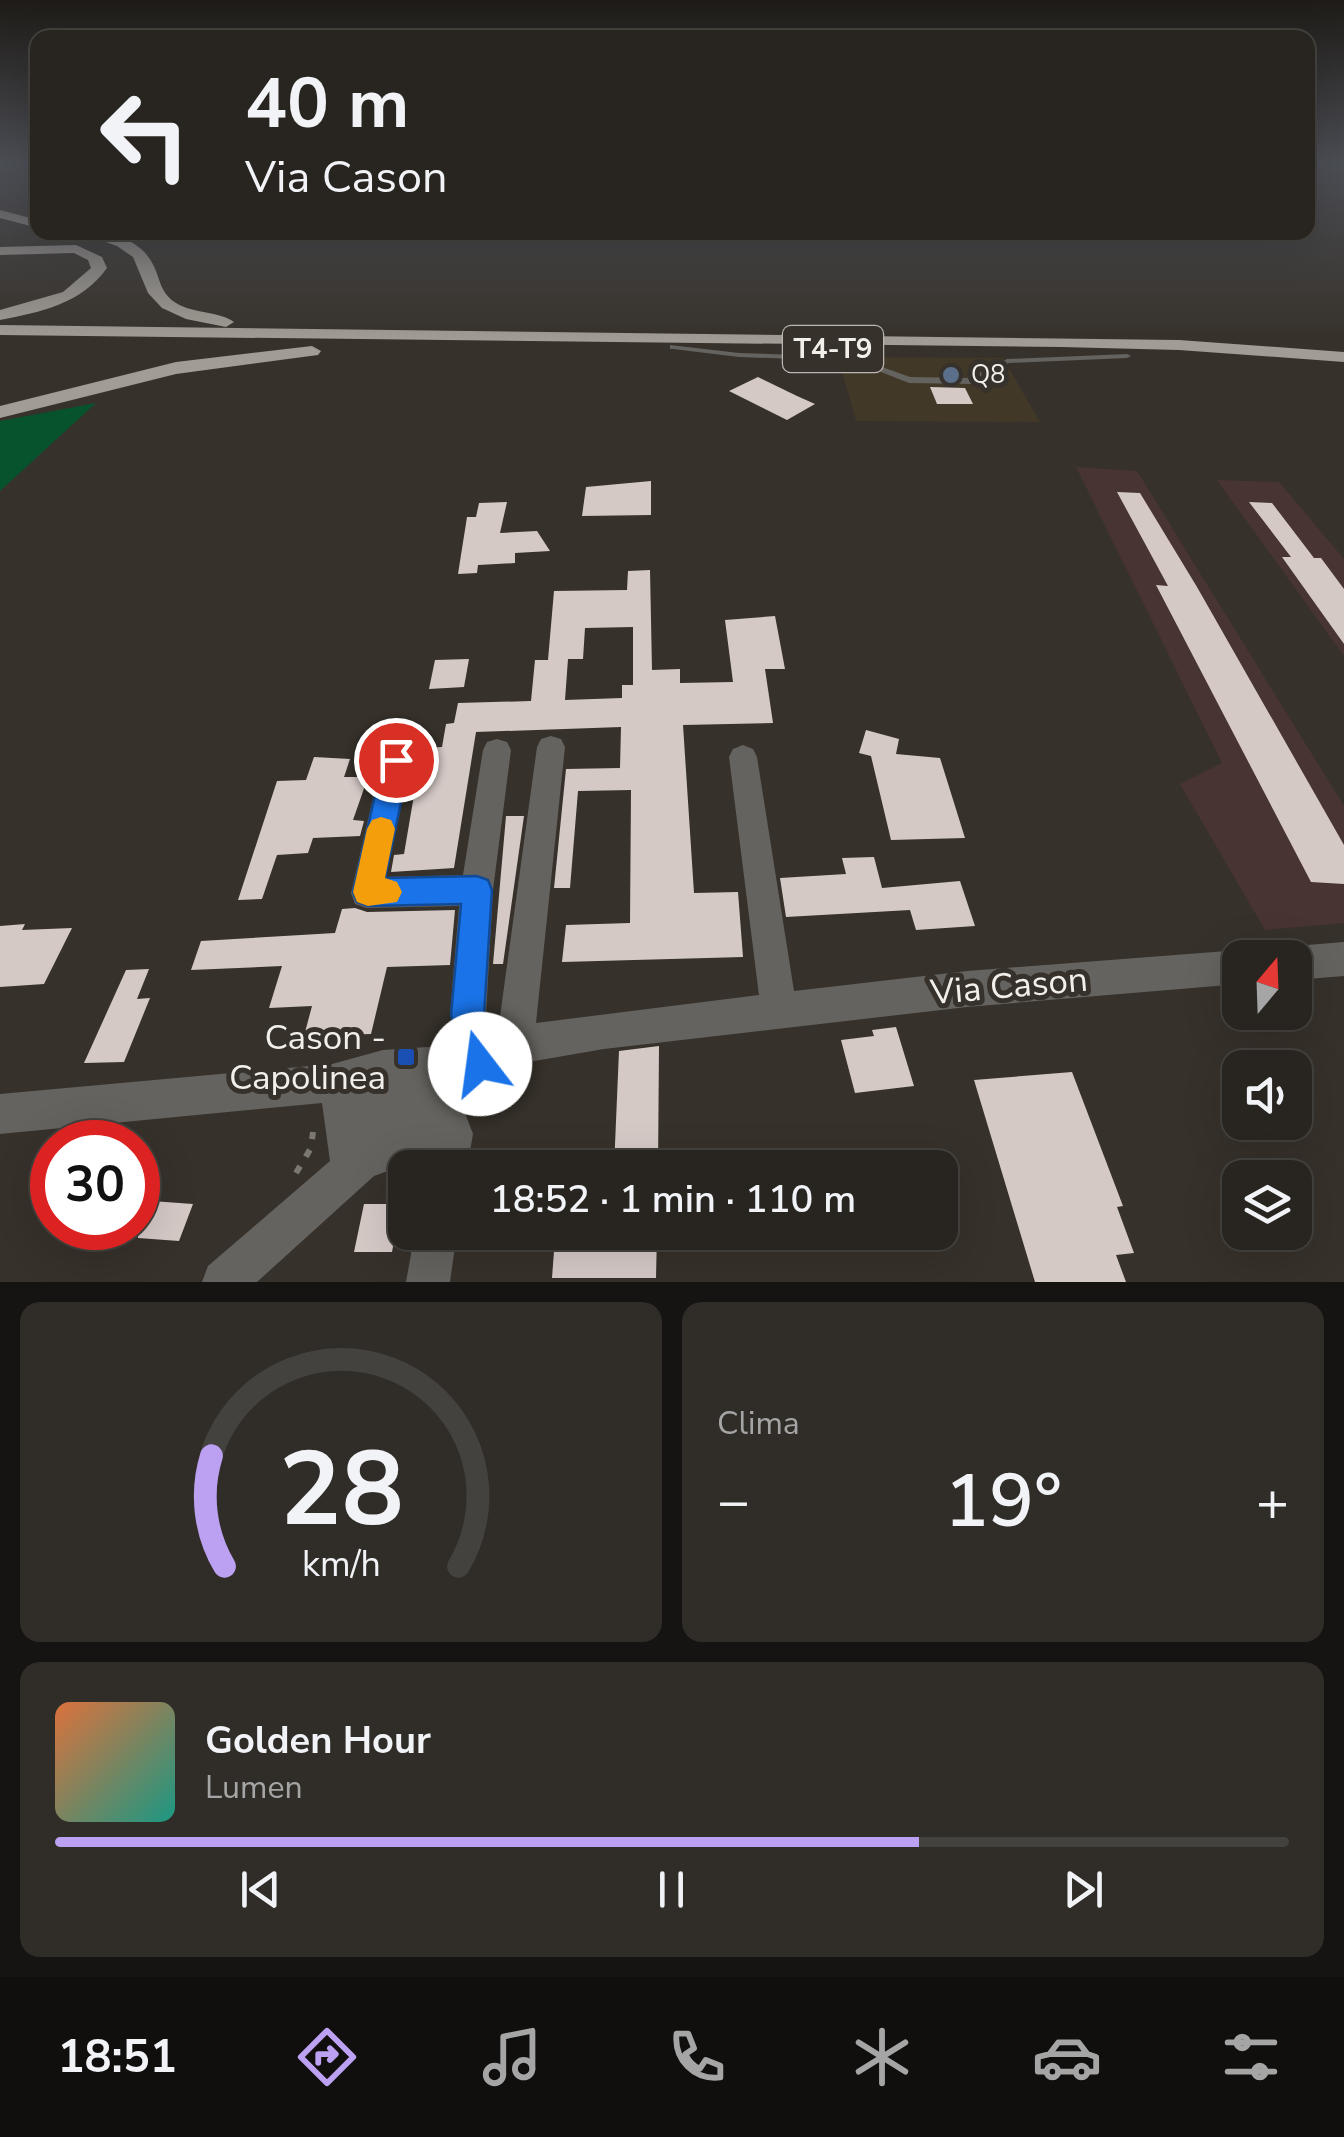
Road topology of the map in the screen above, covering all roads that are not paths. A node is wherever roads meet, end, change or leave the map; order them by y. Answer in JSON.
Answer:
{"nodes":[{"id":1,"x":115,"y":240,"type":"edge"},
{"id":2,"x":0,"y":251,"type":"edge"},
{"id":3,"x":0,"y":316,"type":"edge"},
{"id":4,"x":0,"y":330,"type":"edge"},
{"id":5,"x":362,"y":334,"type":"junction"},
{"id":6,"x":0,"y":340,"type":"edge"},
{"id":7,"x":391,"y":345,"type":"junction"},
{"id":8,"x":674,"y":347,"type":"junction"},
{"id":9,"x":1344,"y":355,"type":"edge"},
{"id":10,"x":1126,"y":356,"type":"junction"},
{"id":11,"x":1344,"y":369,"type":"edge"},
{"id":12,"x":0,"y":412,"type":"edge"},
{"id":13,"x":552,"y":746,"type":"dead end"},
{"id":14,"x":497,"y":750,"type":"dead end"},
{"id":15,"x":743,"y":758,"type":"dead end"},
{"id":16,"x":396,"y":760,"type":"dead end"},
{"id":17,"x":477,"y":890,"type":"junction"},
{"id":18,"x":1344,"y":959,"type":"edge"},
{"id":19,"x":1312,"y":962,"type":"edge"},
{"id":20,"x":1222,"y":969,"type":"edge"},
{"id":21,"x":779,"y":1010,"type":"junction"},
{"id":22,"x":515,"y":1046,"type":"junction"},
{"id":23,"x":472,"y":1069,"type":"junction"},
{"id":24,"x":322,"y":1084,"type":"junction"},
{"id":25,"x":399,"y":1103,"type":"junction"},
{"id":26,"x":445,"y":1112,"type":"junction"},
{"id":27,"x":0,"y":1114,"type":"edge"},
{"id":28,"x":450,"y":1150,"type":"edge"},
{"id":29,"x":356,"y":1165,"type":"junction"},
{"id":30,"x":433,"y":1250,"type":"edge"},
{"id":31,"x":224,"y":1282,"type":"edge"},
{"id":32,"x":428,"y":1282,"type":"edge"}],
"edges":[{"from":1,"to":5,"type":"highway"},
{"from":2,"to":3,"type":"highway"},
{"from":4,"to":5,"type":"highway","number":"T4-T9"},
{"from":5,"to":9,"type":"highway","number":"T4-T9"},
{"from":6,"to":7,"type":"highway","number":"T4-T9"},
{"from":7,"to":8,"type":"highway","number":"T4-T9"},
{"from":7,"to":12,"type":"highway"},
{"from":8,"to":10,"type":"highway","number":"T4-T9"},
{"from":8,"to":10,"type":"lane"},
{"from":10,"to":11,"type":"highway","number":"T4-T9"},
{"from":13,"to":22,"type":"street"},
{"from":14,"to":17,"type":"street"},
{"from":15,"to":21,"type":"street"},
{"from":16,"to":17,"type":"street"},
{"from":17,"to":23,"type":"street"},
{"from":18,"to":19,"type":"street"},
{"from":20,"to":21,"type":"street","name":"Via Cason"},
{"from":21,"to":22,"type":"street","name":"Via Cason"},
{"from":22,"to":23,"type":"street","name":"Via Cason"},
{"from":23,"to":24,"type":"street","name":"Via Cason"},
{"from":23,"to":25,"type":"street","name":"Via Cason"},
{"from":23,"to":26,"type":"street"},
{"from":24,"to":25,"type":"street","name":"Via Cason"},
{"from":24,"to":27,"type":"street","name":"Via Cason"},
{"from":24,"to":29,"type":"street"},
{"from":25,"to":29,"type":"street"},
{"from":26,"to":28,"type":"street"},
{"from":26,"to":29,"type":"street"},
{"from":29,"to":31,"type":"street"},
{"from":30,"to":32,"type":"street"}]}
